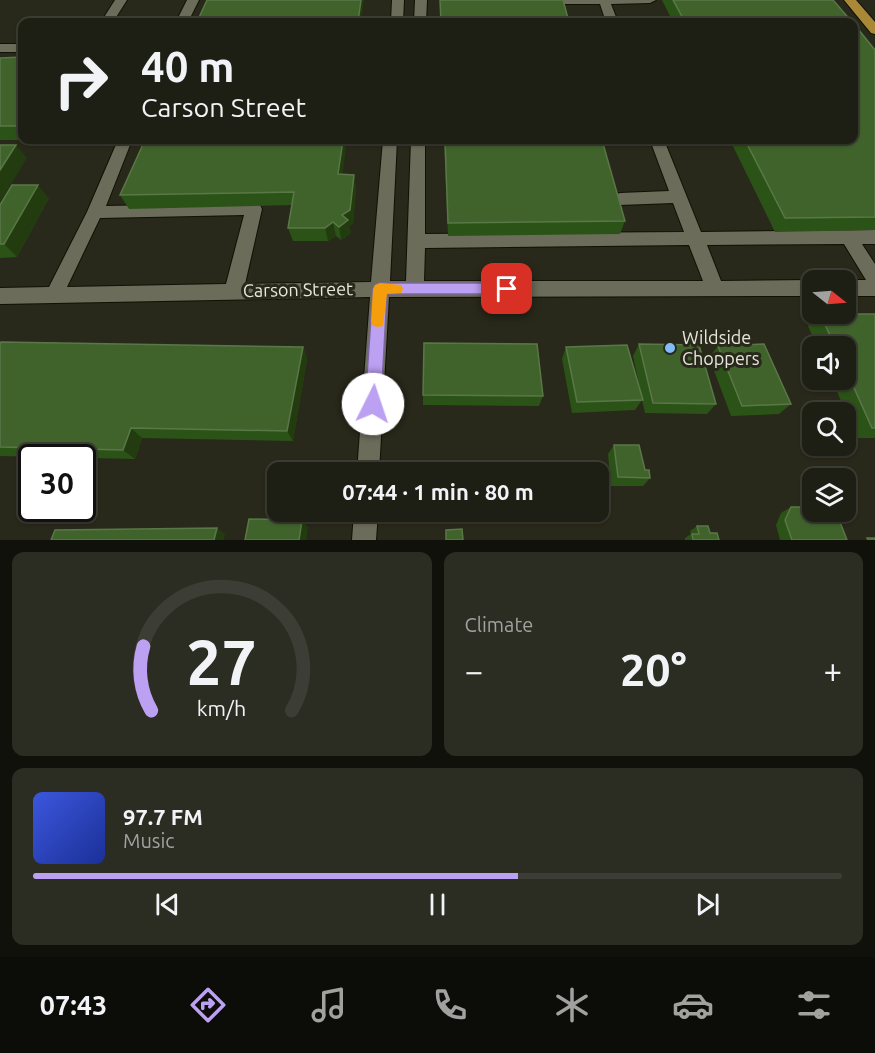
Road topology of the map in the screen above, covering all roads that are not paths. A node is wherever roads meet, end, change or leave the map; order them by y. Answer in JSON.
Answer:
{"nodes":[{"id":1,"x":121,"y":0,"type":"edge"},
{"id":2,"x":193,"y":0,"type":"edge"},
{"id":3,"x":399,"y":0,"type":"edge"},
{"id":4,"x":421,"y":0,"type":"edge"},
{"id":5,"x":604,"y":0,"type":"edge"},
{"id":6,"x":650,"y":0,"type":"edge"},
{"id":7,"x":850,"y":0,"type":"edge"},
{"id":8,"x":564,"y":1,"type":"edge"},
{"id":9,"x":110,"y":18,"type":"edge"},
{"id":10,"x":184,"y":18,"type":"edge"},
{"id":11,"x":397,"y":18,"type":"edge"},
{"id":12,"x":420,"y":18,"type":"edge"},
{"id":13,"x":611,"y":18,"type":"edge"},
{"id":14,"x":875,"y":30,"type":"edge"},
{"id":15,"x":0,"y":48,"type":"edge"},
{"id":16,"x":18,"y":48,"type":"edge"},
{"id":17,"x":123,"y":144,"type":"edge"},
{"id":18,"x":390,"y":144,"type":"edge"},
{"id":19,"x":418,"y":144,"type":"edge"},
{"id":20,"x":659,"y":144,"type":"edge"},
{"id":21,"x":680,"y":197,"type":"junction"},
{"id":22,"x":620,"y":199,"type":"edge"},
{"id":23,"x":95,"y":212,"type":"junction"},
{"id":24,"x":849,"y":237,"type":"junction"},
{"id":25,"x":875,"y":237,"type":"edge"},
{"id":26,"x":695,"y":238,"type":"junction"},
{"id":27,"x":416,"y":241,"type":"junction"},
{"id":28,"x":875,"y":280,"type":"edge"},
{"id":29,"x":802,"y":288,"type":"edge"},
{"id":30,"x":856,"y":288,"type":"edge"},
{"id":31,"x":875,"y":288,"type":"edge"},
{"id":32,"x":380,"y":289,"type":"junction"},
{"id":33,"x":415,"y":289,"type":"junction"},
{"id":34,"x":715,"y":289,"type":"junction"},
{"id":35,"x":234,"y":291,"type":"junction"},
{"id":36,"x":54,"y":295,"type":"junction"},
{"id":37,"x":0,"y":296,"type":"edge"},
{"id":38,"x":369,"y":462,"type":"edge"},
{"id":39,"x":365,"y":522,"type":"edge"},
{"id":40,"x":364,"y":540,"type":"edge"}],
"edges":[{"from":1,"to":9,"type":"street"},
{"from":2,"to":10,"type":"street"},
{"from":3,"to":11,"type":"street"},
{"from":4,"to":12,"type":"street"},
{"from":5,"to":6,"type":"street"},
{"from":5,"to":8,"type":"street"},
{"from":5,"to":13,"type":"street"},
{"from":7,"to":14,"type":"main road"},
{"from":15,"to":16,"type":"street"},
{"from":17,"to":23,"type":"street"},
{"from":18,"to":32,"type":"street"},
{"from":19,"to":27,"type":"street"},
{"from":20,"to":21,"type":"street"},
{"from":21,"to":22,"type":"street"},
{"from":21,"to":26,"type":"street"},
{"from":23,"to":35,"type":"street"},
{"from":23,"to":36,"type":"street"},
{"from":24,"to":25,"type":"street"},
{"from":24,"to":26,"type":"street"},
{"from":24,"to":28,"type":"street"},
{"from":26,"to":27,"type":"street"},
{"from":26,"to":34,"type":"street"},
{"from":27,"to":33,"type":"street"},
{"from":29,"to":34,"type":"street","name":"Carson Street"},
{"from":30,"to":31,"type":"street"},
{"from":32,"to":33,"type":"street","name":"Carson Street"},
{"from":32,"to":35,"type":"street","name":"Carson Street"},
{"from":32,"to":38,"type":"street"},
{"from":33,"to":34,"type":"street","name":"Carson Street"},
{"from":35,"to":36,"type":"street","name":"Carson Street"},
{"from":36,"to":37,"type":"street","name":"Carson Street"},
{"from":39,"to":40,"type":"street"}]}
